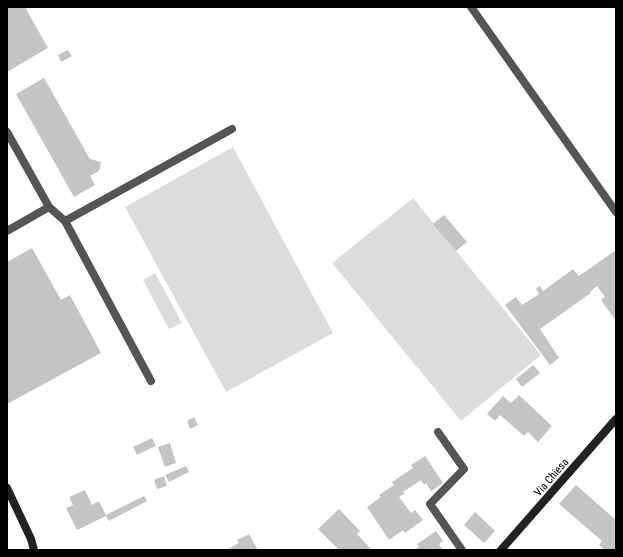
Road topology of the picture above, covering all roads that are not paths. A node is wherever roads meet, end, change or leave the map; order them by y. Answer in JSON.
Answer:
{"nodes":[{"id":1,"x":471,"y":7,"type":"edge"},
{"id":2,"x":232,"y":129,"type":"dead end"},
{"id":3,"x":7,"y":132,"type":"edge"},
{"id":4,"x":49,"y":207,"type":"junction"},
{"id":5,"x":616,"y":212,"type":"edge"},
{"id":6,"x":64,"y":221,"type":"junction"},
{"id":7,"x":7,"y":232,"type":"edge"},
{"id":8,"x":151,"y":381,"type":"dead end"},
{"id":9,"x":616,"y":419,"type":"edge"},
{"id":10,"x":438,"y":432,"type":"dead end"},
{"id":11,"x":7,"y":488,"type":"edge"},
{"id":12,"x":34,"y":550,"type":"edge"},
{"id":13,"x":462,"y":550,"type":"edge"},
{"id":14,"x":502,"y":550,"type":"edge"}],
"edges":[{"from":1,"to":5,"type":"street"},
{"from":2,"to":6,"type":"street"},
{"from":3,"to":4,"type":"street"},
{"from":4,"to":6,"type":"street"},
{"from":4,"to":7,"type":"street"},
{"from":6,"to":8,"type":"street"},
{"from":9,"to":14,"type":"street","name":"Via Chiesa"},
{"from":10,"to":13,"type":"street"},
{"from":11,"to":12,"type":"street"}]}
